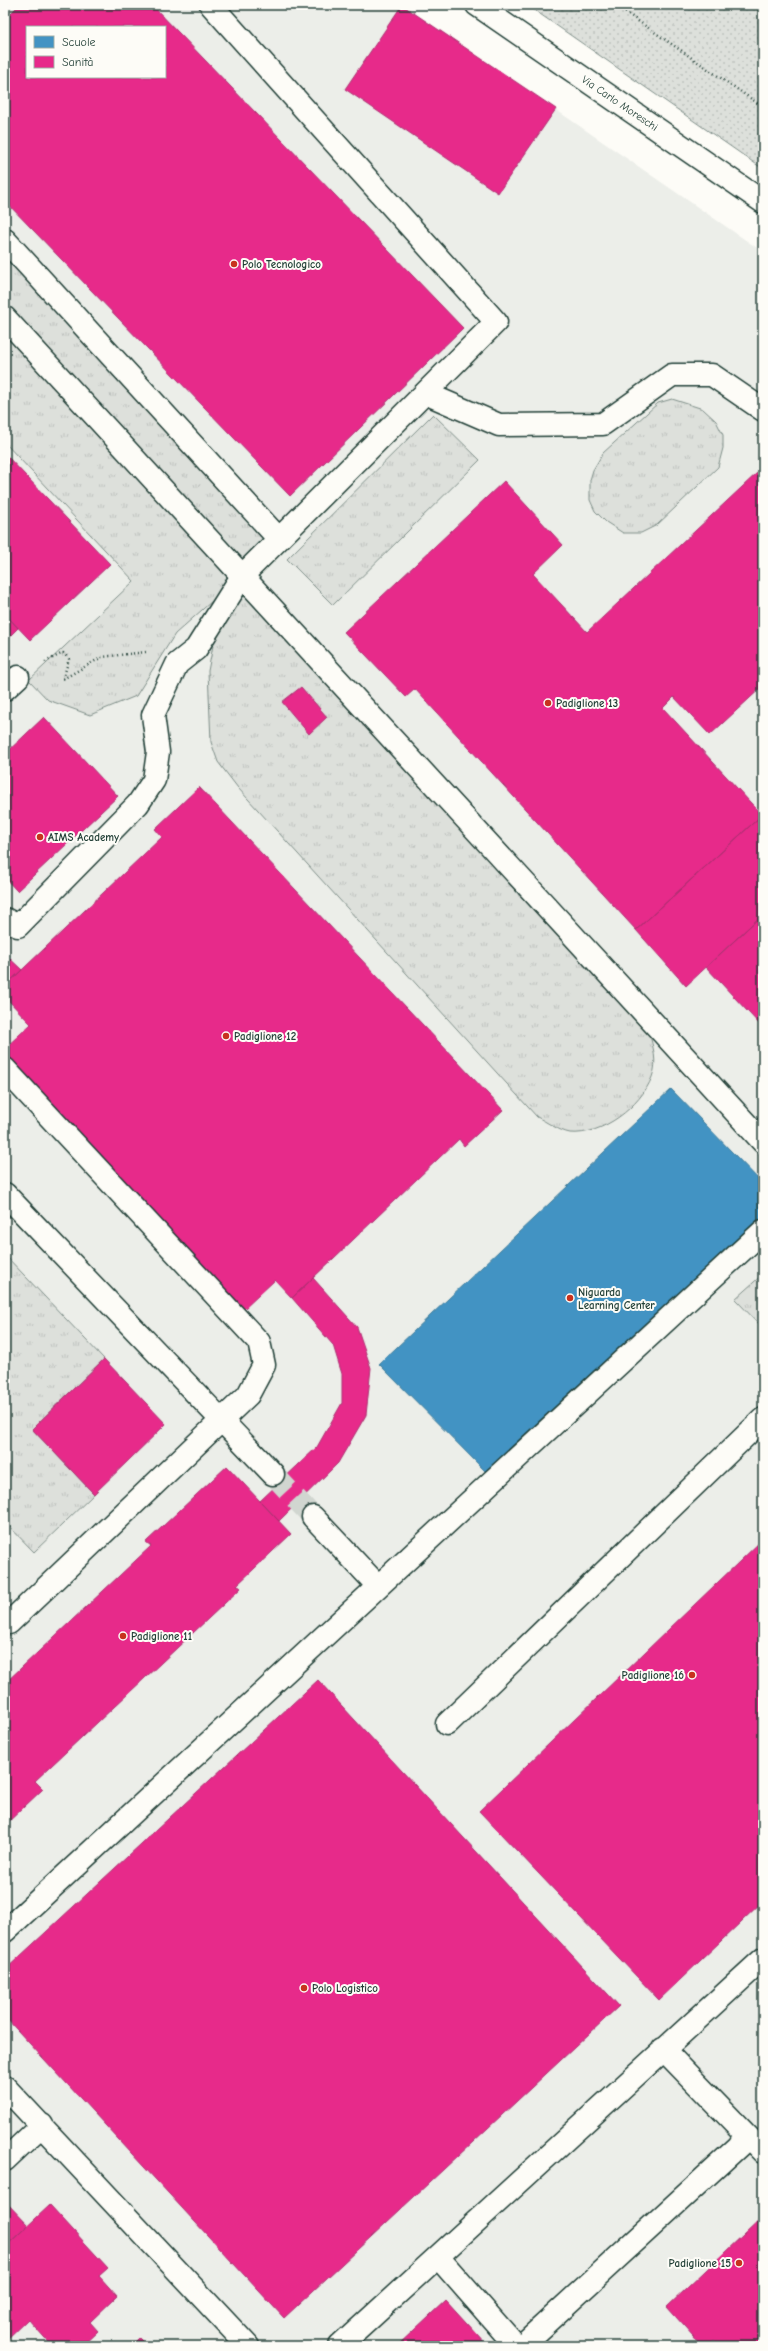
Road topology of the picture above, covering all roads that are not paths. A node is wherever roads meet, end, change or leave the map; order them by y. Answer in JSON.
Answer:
{"nodes":[{"id":1,"x":210,"y":5,"type":"edge"},
{"id":2,"x":477,"y":5,"type":"edge"},
{"id":3,"x":763,"y":202,"type":"edge"},
{"id":4,"x":5,"y":240,"type":"edge"},
{"id":5,"x":5,"y":318,"type":"edge"},
{"id":6,"x":425,"y":393,"type":"junction"},
{"id":7,"x":763,"y":410,"type":"edge"},
{"id":8,"x":279,"y":539,"type":"junction"},
{"id":9,"x":242,"y":576,"type":"junction"},
{"id":10,"x":5,"y":919,"type":"edge"},
{"id":11,"x":5,"y":1069,"type":"edge"},
{"id":12,"x":763,"y":1141,"type":"edge"},
{"id":13,"x":5,"y":1194,"type":"edge"},
{"id":14,"x":763,"y":1231,"type":"edge"},
{"id":15,"x":763,"y":1419,"type":"edge"},
{"id":16,"x":222,"y":1420,"type":"junction"},
{"id":17,"x":273,"y":1474,"type":"tunnel mouth"},
{"id":18,"x":313,"y":1517,"type":"tunnel mouth"},
{"id":19,"x":378,"y":1586,"type":"junction"},
{"id":20,"x":5,"y":1620,"type":"edge"},
{"id":21,"x":447,"y":1724,"type":"dead end"},
{"id":22,"x":5,"y":1931,"type":"edge"},
{"id":23,"x":763,"y":1958,"type":"edge"},
{"id":24,"x":664,"y":2050,"type":"junction"},
{"id":25,"x":5,"y":2087,"type":"edge"},
{"id":26,"x":42,"y":2125,"type":"junction"},
{"id":27,"x":745,"y":2136,"type":"junction"},
{"id":28,"x":763,"y":2152,"type":"edge"},
{"id":29,"x":5,"y":2160,"type":"edge"},
{"id":30,"x":438,"y":2257,"type":"junction"},
{"id":31,"x":248,"y":2346,"type":"edge"},
{"id":32,"x":340,"y":2346,"type":"edge"},
{"id":33,"x":516,"y":2346,"type":"edge"},
{"id":34,"x":521,"y":2346,"type":"edge"}],
"edges":[{"from":1,"to":6,"type":"street"},
{"from":2,"to":3,"type":"street","name":"Via Carlo Moreschi"},
{"from":4,"to":8,"type":"street"},
{"from":5,"to":9,"type":"street"},
{"from":6,"to":7,"type":"street"},
{"from":6,"to":8,"type":"street"},
{"from":8,"to":9,"type":"street"},
{"from":9,"to":10,"type":"street"},
{"from":9,"to":12,"type":"street"},
{"from":11,"to":16,"type":"street"},
{"from":13,"to":16,"type":"street"},
{"from":14,"to":19,"type":"street"},
{"from":15,"to":21,"type":"street"},
{"from":16,"to":17,"type":"street"},
{"from":16,"to":20,"type":"street"},
{"from":18,"to":19,"type":"street"},
{"from":19,"to":22,"type":"street"},
{"from":23,"to":24,"type":"street"},
{"from":24,"to":27,"type":"street"},
{"from":24,"to":30,"type":"street"},
{"from":25,"to":26,"type":"street"},
{"from":26,"to":29,"type":"street"},
{"from":26,"to":31,"type":"street"},
{"from":27,"to":28,"type":"street"},
{"from":27,"to":34,"type":"street"},
{"from":30,"to":32,"type":"street"},
{"from":30,"to":33,"type":"street"}]}
